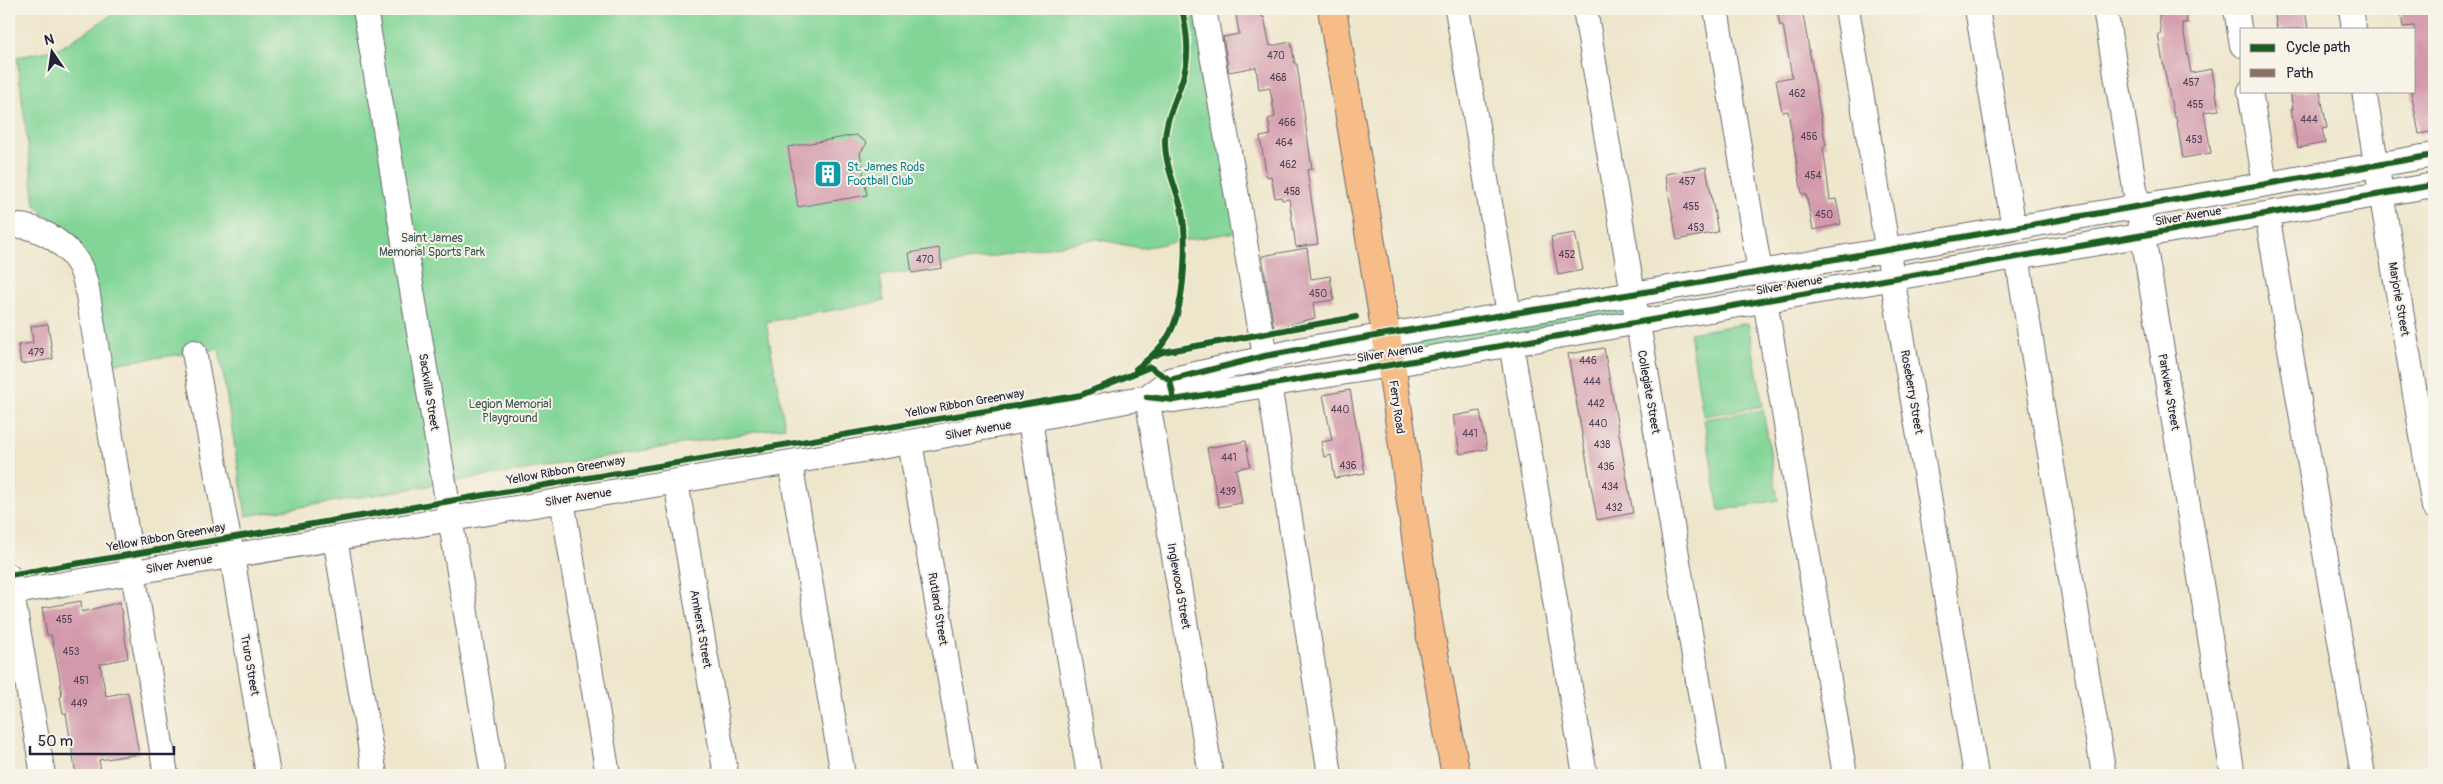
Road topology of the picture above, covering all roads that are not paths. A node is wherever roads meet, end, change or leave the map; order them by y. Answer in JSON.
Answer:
{"nodes":[{"id":1,"x":365,"y":9,"type":"edge"},
{"id":2,"x":1204,"y":9,"type":"edge"},
{"id":3,"x":1332,"y":9,"type":"edge"},
{"id":4,"x":1457,"y":9,"type":"edge"},
{"id":5,"x":1585,"y":9,"type":"edge"},
{"id":6,"x":1716,"y":9,"type":"edge"},
{"id":7,"x":1847,"y":9,"type":"edge"},
{"id":8,"x":1977,"y":9,"type":"edge"},
{"id":9,"x":2105,"y":9,"type":"edge"},
{"id":10,"x":2236,"y":9,"type":"edge"},
{"id":11,"x":2351,"y":9,"type":"edge"},
{"id":12,"x":2354,"y":28,"type":"edge"},
{"id":13,"x":2240,"y":33,"type":"edge"},
{"id":14,"x":2250,"y":92,"type":"edge"},
{"id":15,"x":2364,"y":92,"type":"edge"},
{"id":16,"x":2434,"y":155,"type":"edge"},
{"id":17,"x":2376,"y":165,"type":"junction"},
{"id":18,"x":2265,"y":184,"type":"junction"},
{"id":19,"x":2434,"y":185,"type":"edge"},
{"id":20,"x":2381,"y":194,"type":"junction"},
{"id":21,"x":2138,"y":206,"type":"junction"},
{"id":22,"x":2267,"y":214,"type":"junction"},
{"id":23,"x":9,"y":226,"type":"edge"},
{"id":24,"x":2014,"y":228,"type":"junction"},
{"id":25,"x":2143,"y":235,"type":"junction"},
{"id":26,"x":1888,"y":250,"type":"junction"},
{"id":27,"x":2017,"y":257,"type":"junction"},
{"id":28,"x":1760,"y":272,"type":"junction"},
{"id":29,"x":1893,"y":278,"type":"junction"},
{"id":30,"x":1633,"y":294,"type":"junction"},
{"id":31,"x":1765,"y":300,"type":"junction"},
{"id":32,"x":1508,"y":314,"type":"junction"},
{"id":33,"x":1637,"y":322,"type":"junction"},
{"id":34,"x":1386,"y":334,"type":"junction"},
{"id":35,"x":1511,"y":344,"type":"junction"},
{"id":36,"x":194,"y":352,"type":"dead end"},
{"id":37,"x":1264,"y":356,"type":"junction"},
{"id":38,"x":1390,"y":365,"type":"junction"},
{"id":39,"x":1269,"y":384,"type":"junction"},
{"id":40,"x":1147,"y":397,"type":"junction"},
{"id":41,"x":1030,"y":421,"type":"junction"},
{"id":42,"x":910,"y":442,"type":"junction"},
{"id":43,"x":790,"y":462,"type":"junction"},
{"id":44,"x":676,"y":482,"type":"junction"},
{"id":45,"x":562,"y":500,"type":"junction"},
{"id":46,"x":2434,"y":507,"type":"edge"},
{"id":47,"x":451,"y":519,"type":"junction"},
{"id":48,"x":335,"y":538,"type":"junction"},
{"id":49,"x":232,"y":556,"type":"junction"},
{"id":50,"x":133,"y":571,"type":"junction"},
{"id":51,"x":10,"y":587,"type":"edge"},
{"id":52,"x":42,"y":775,"type":"edge"},
{"id":53,"x":166,"y":775,"type":"edge"},
{"id":54,"x":268,"y":775,"type":"edge"},
{"id":55,"x":375,"y":775,"type":"edge"},
{"id":56,"x":493,"y":775,"type":"edge"},
{"id":57,"x":608,"y":775,"type":"edge"},
{"id":58,"x":726,"y":775,"type":"edge"},
{"id":59,"x":843,"y":775,"type":"edge"},
{"id":60,"x":966,"y":775,"type":"edge"},
{"id":61,"x":1089,"y":775,"type":"edge"},
{"id":62,"x":1212,"y":775,"type":"edge"},
{"id":63,"x":1330,"y":775,"type":"edge"},
{"id":64,"x":1456,"y":775,"type":"edge"},
{"id":65,"x":1585,"y":775,"type":"edge"},
{"id":66,"x":1714,"y":775,"type":"edge"},
{"id":67,"x":1845,"y":775,"type":"edge"},
{"id":68,"x":1976,"y":775,"type":"edge"},
{"id":69,"x":2104,"y":775,"type":"edge"},
{"id":70,"x":2233,"y":775,"type":"edge"},
{"id":71,"x":2363,"y":775,"type":"edge"}],
"edges":[{"from":1,"to":47,"type":"street","name":"Sackville Street"},
{"from":2,"to":37,"type":"street"},
{"from":3,"to":34,"type":"main road","name":"Ferry Road"},
{"from":4,"to":32,"type":"street"},
{"from":5,"to":30,"type":"street","name":"Collegiate Street"},
{"from":6,"to":28,"type":"street"},
{"from":7,"to":26,"type":"street","name":"Roseberry Street"},
{"from":8,"to":24,"type":"street"},
{"from":9,"to":21,"type":"street","name":"Parkview Street"},
{"from":10,"to":13,"type":"street"},
{"from":11,"to":12,"type":"street"},
{"from":14,"to":18,"type":"street"},
{"from":15,"to":17,"type":"street","name":"Marjorie Street"},
{"from":16,"to":17,"type":"street","name":"Silver Avenue"},
{"from":17,"to":18,"type":"street","name":"Silver Avenue"},
{"from":17,"to":20,"type":"street","name":"Marjorie Street"},
{"from":18,"to":21,"type":"street","name":"Silver Avenue"},
{"from":19,"to":20,"type":"street","name":"Silver Avenue"},
{"from":20,"to":22,"type":"street","name":"Silver Avenue"},
{"from":20,"to":46,"type":"street","name":"Marjorie Street"},
{"from":21,"to":24,"type":"street","name":"Silver Avenue"},
{"from":21,"to":25,"type":"street","name":"Parkview Street"},
{"from":22,"to":25,"type":"street","name":"Silver Avenue"},
{"from":22,"to":71,"type":"street"},
{"from":23,"to":50,"type":"street"},
{"from":24,"to":26,"type":"street","name":"Silver Avenue"},
{"from":25,"to":27,"type":"street","name":"Silver Avenue"},
{"from":25,"to":70,"type":"street","name":"Parkview Street"},
{"from":26,"to":28,"type":"street","name":"Silver Avenue"},
{"from":26,"to":29,"type":"street","name":"Roseberry Street"},
{"from":27,"to":29,"type":"street","name":"Silver Avenue"},
{"from":27,"to":69,"type":"street"},
{"from":28,"to":30,"type":"street","name":"Silver Avenue"},
{"from":29,"to":31,"type":"street","name":"Silver Avenue"},
{"from":29,"to":68,"type":"street","name":"Roseberry Street"},
{"from":30,"to":32,"type":"street","name":"Silver Avenue"},
{"from":30,"to":33,"type":"street","name":"Collegiate Street"},
{"from":31,"to":33,"type":"street","name":"Silver Avenue"},
{"from":31,"to":67,"type":"street"},
{"from":32,"to":34,"type":"street","name":"Silver Avenue"},
{"from":33,"to":35,"type":"street","name":"Silver Avenue"},
{"from":33,"to":66,"type":"street","name":"Collegiate Street"},
{"from":34,"to":37,"type":"street","name":"Silver Avenue"},
{"from":34,"to":38,"type":"main road","name":"Ferry Road"},
{"from":35,"to":38,"type":"street","name":"Silver Avenue"},
{"from":35,"to":65,"type":"street"},
{"from":36,"to":49,"type":"street","name":"Truro Street"},
{"from":37,"to":40,"type":"street","name":"Silver Avenue"},
{"from":38,"to":39,"type":"street","name":"Silver Avenue"},
{"from":38,"to":64,"type":"main road","name":"Ferry Road"},
{"from":39,"to":40,"type":"street","name":"Silver Avenue"},
{"from":39,"to":63,"type":"street"},
{"from":40,"to":41,"type":"street","name":"Silver Avenue"},
{"from":40,"to":62,"type":"street","name":"Inglewood Street"},
{"from":41,"to":42,"type":"street","name":"Silver Avenue"},
{"from":41,"to":61,"type":"street"},
{"from":42,"to":43,"type":"street","name":"Silver Avenue"},
{"from":42,"to":60,"type":"street","name":"Rutland Street"},
{"from":43,"to":44,"type":"street","name":"Silver Avenue"},
{"from":43,"to":59,"type":"street"},
{"from":44,"to":45,"type":"street","name":"Silver Avenue"},
{"from":44,"to":58,"type":"street","name":"Amherst Street"},
{"from":45,"to":47,"type":"street","name":"Silver Avenue"},
{"from":45,"to":57,"type":"street"},
{"from":47,"to":48,"type":"street","name":"Silver Avenue"},
{"from":47,"to":56,"type":"street","name":"Sackville Street"},
{"from":48,"to":49,"type":"street","name":"Silver Avenue"},
{"from":48,"to":55,"type":"street"},
{"from":49,"to":50,"type":"street","name":"Silver Avenue"},
{"from":49,"to":54,"type":"street","name":"Truro Street"},
{"from":50,"to":51,"type":"street","name":"Silver Avenue"},
{"from":50,"to":53,"type":"street"},
{"from":51,"to":52,"type":"street"}]}
